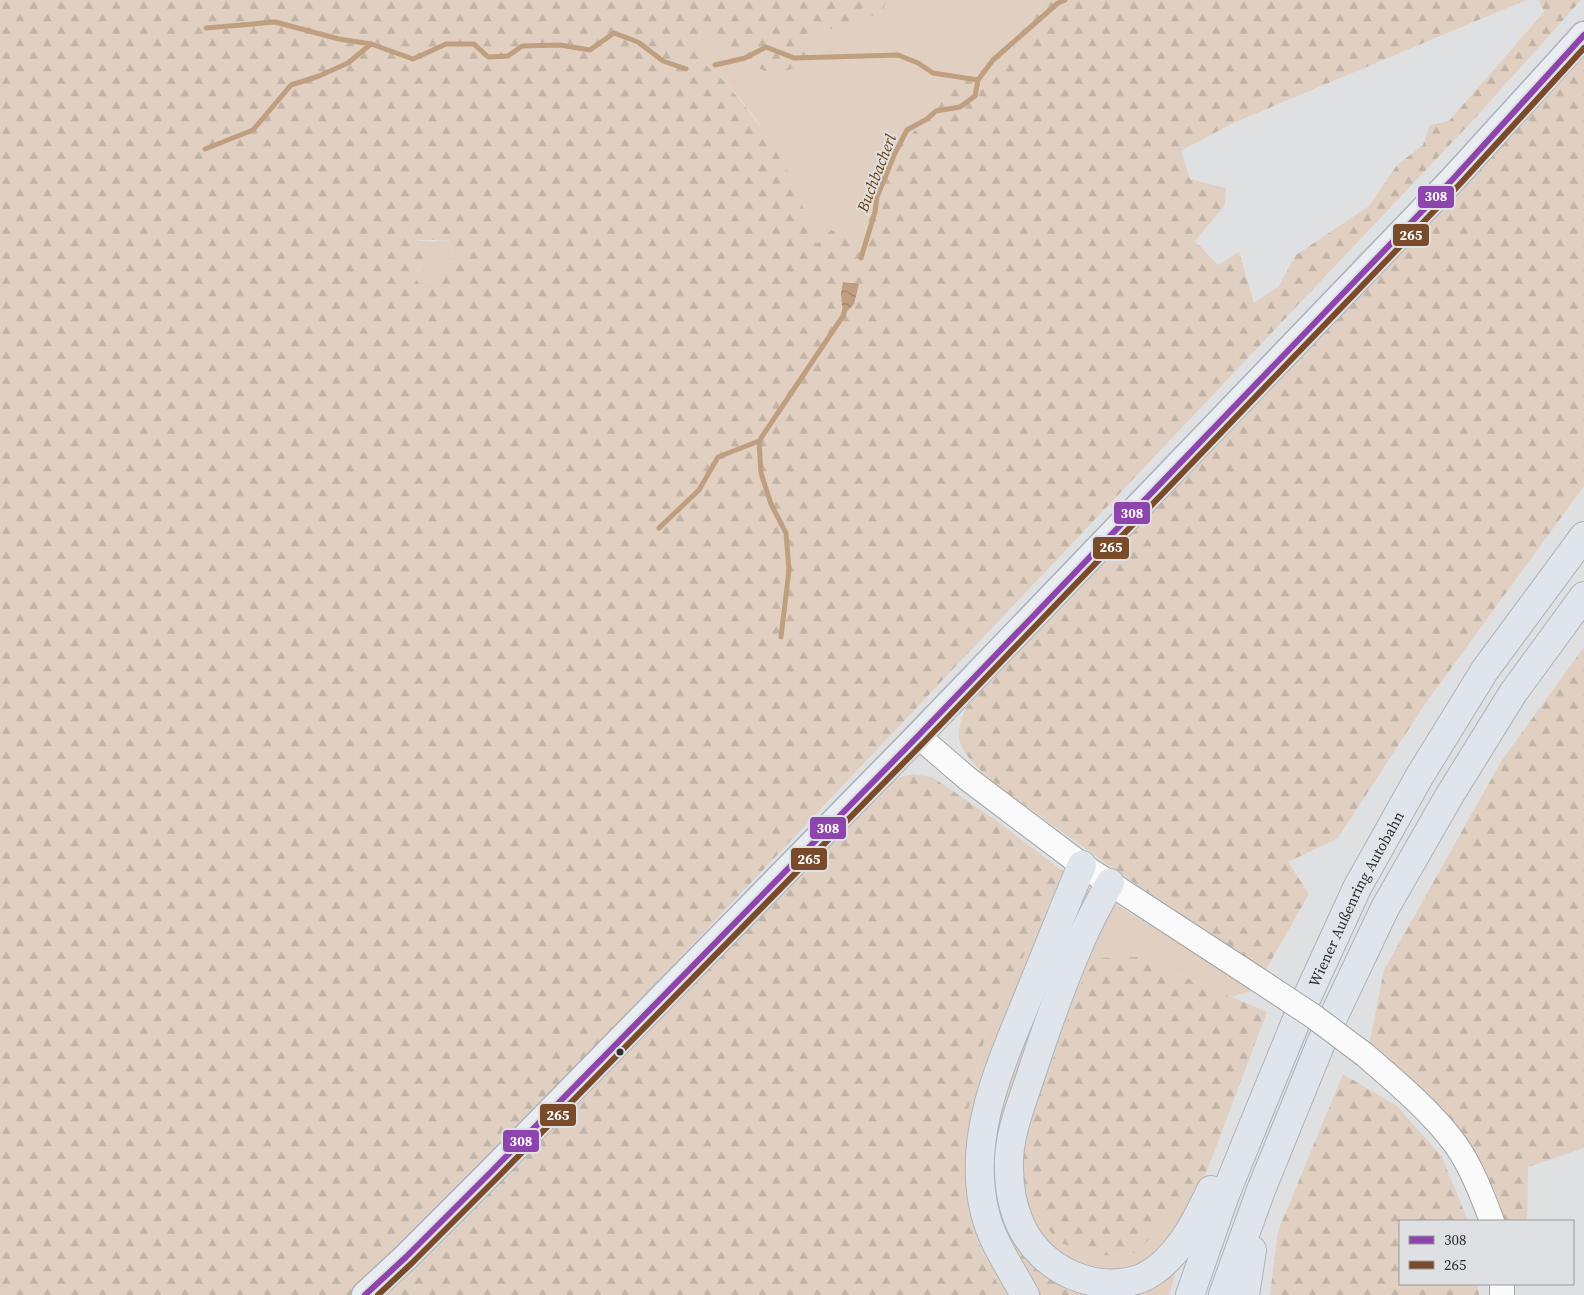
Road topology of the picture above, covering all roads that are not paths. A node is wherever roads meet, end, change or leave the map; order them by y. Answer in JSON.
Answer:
{"nodes":[{"id":1,"x":1584,"y":35,"type":"edge"},
{"id":2,"x":1584,"y":536,"type":"edge"},
{"id":3,"x":1584,"y":596,"type":"edge"},
{"id":4,"x":918,"y":736,"type":"junction"},
{"id":5,"x":1082,"y":864,"type":"junction"},
{"id":6,"x":1110,"y":884,"type":"junction"},
{"id":7,"x":1246,"y":1143,"type":"junction"},
{"id":8,"x":1260,"y":1190,"type":"junction"},
{"id":9,"x":1492,"y":1220,"type":"edge"},
{"id":10,"x":366,"y":1295,"type":"edge"},
{"id":11,"x":1025,"y":1295,"type":"edge"},
{"id":12,"x":1190,"y":1295,"type":"edge"},
{"id":13,"x":1223,"y":1295,"type":"edge"},
{"id":14,"x":1245,"y":1295,"type":"edge"}],
"edges":[{"from":1,"to":4,"type":"main road"},
{"from":2,"to":7,"type":"highway","name":"Wiener Außenring Autobahn"},
{"from":3,"to":8,"type":"highway","name":"Wiener Außenring Autobahn"},
{"from":4,"to":5,"type":"main road"},
{"from":4,"to":10,"type":"main road"},
{"from":5,"to":6,"type":"main road"},
{"from":5,"to":11,"type":"highway"},
{"from":6,"to":7,"type":"highway"},
{"from":6,"to":9,"type":"main road","bridge":true},
{"from":7,"to":12,"type":"highway","name":"Wiener Außenring Autobahn"},
{"from":8,"to":13,"type":"highway","name":"Wiener Außenring Autobahn"},
{"from":8,"to":14,"type":"highway"}]}
